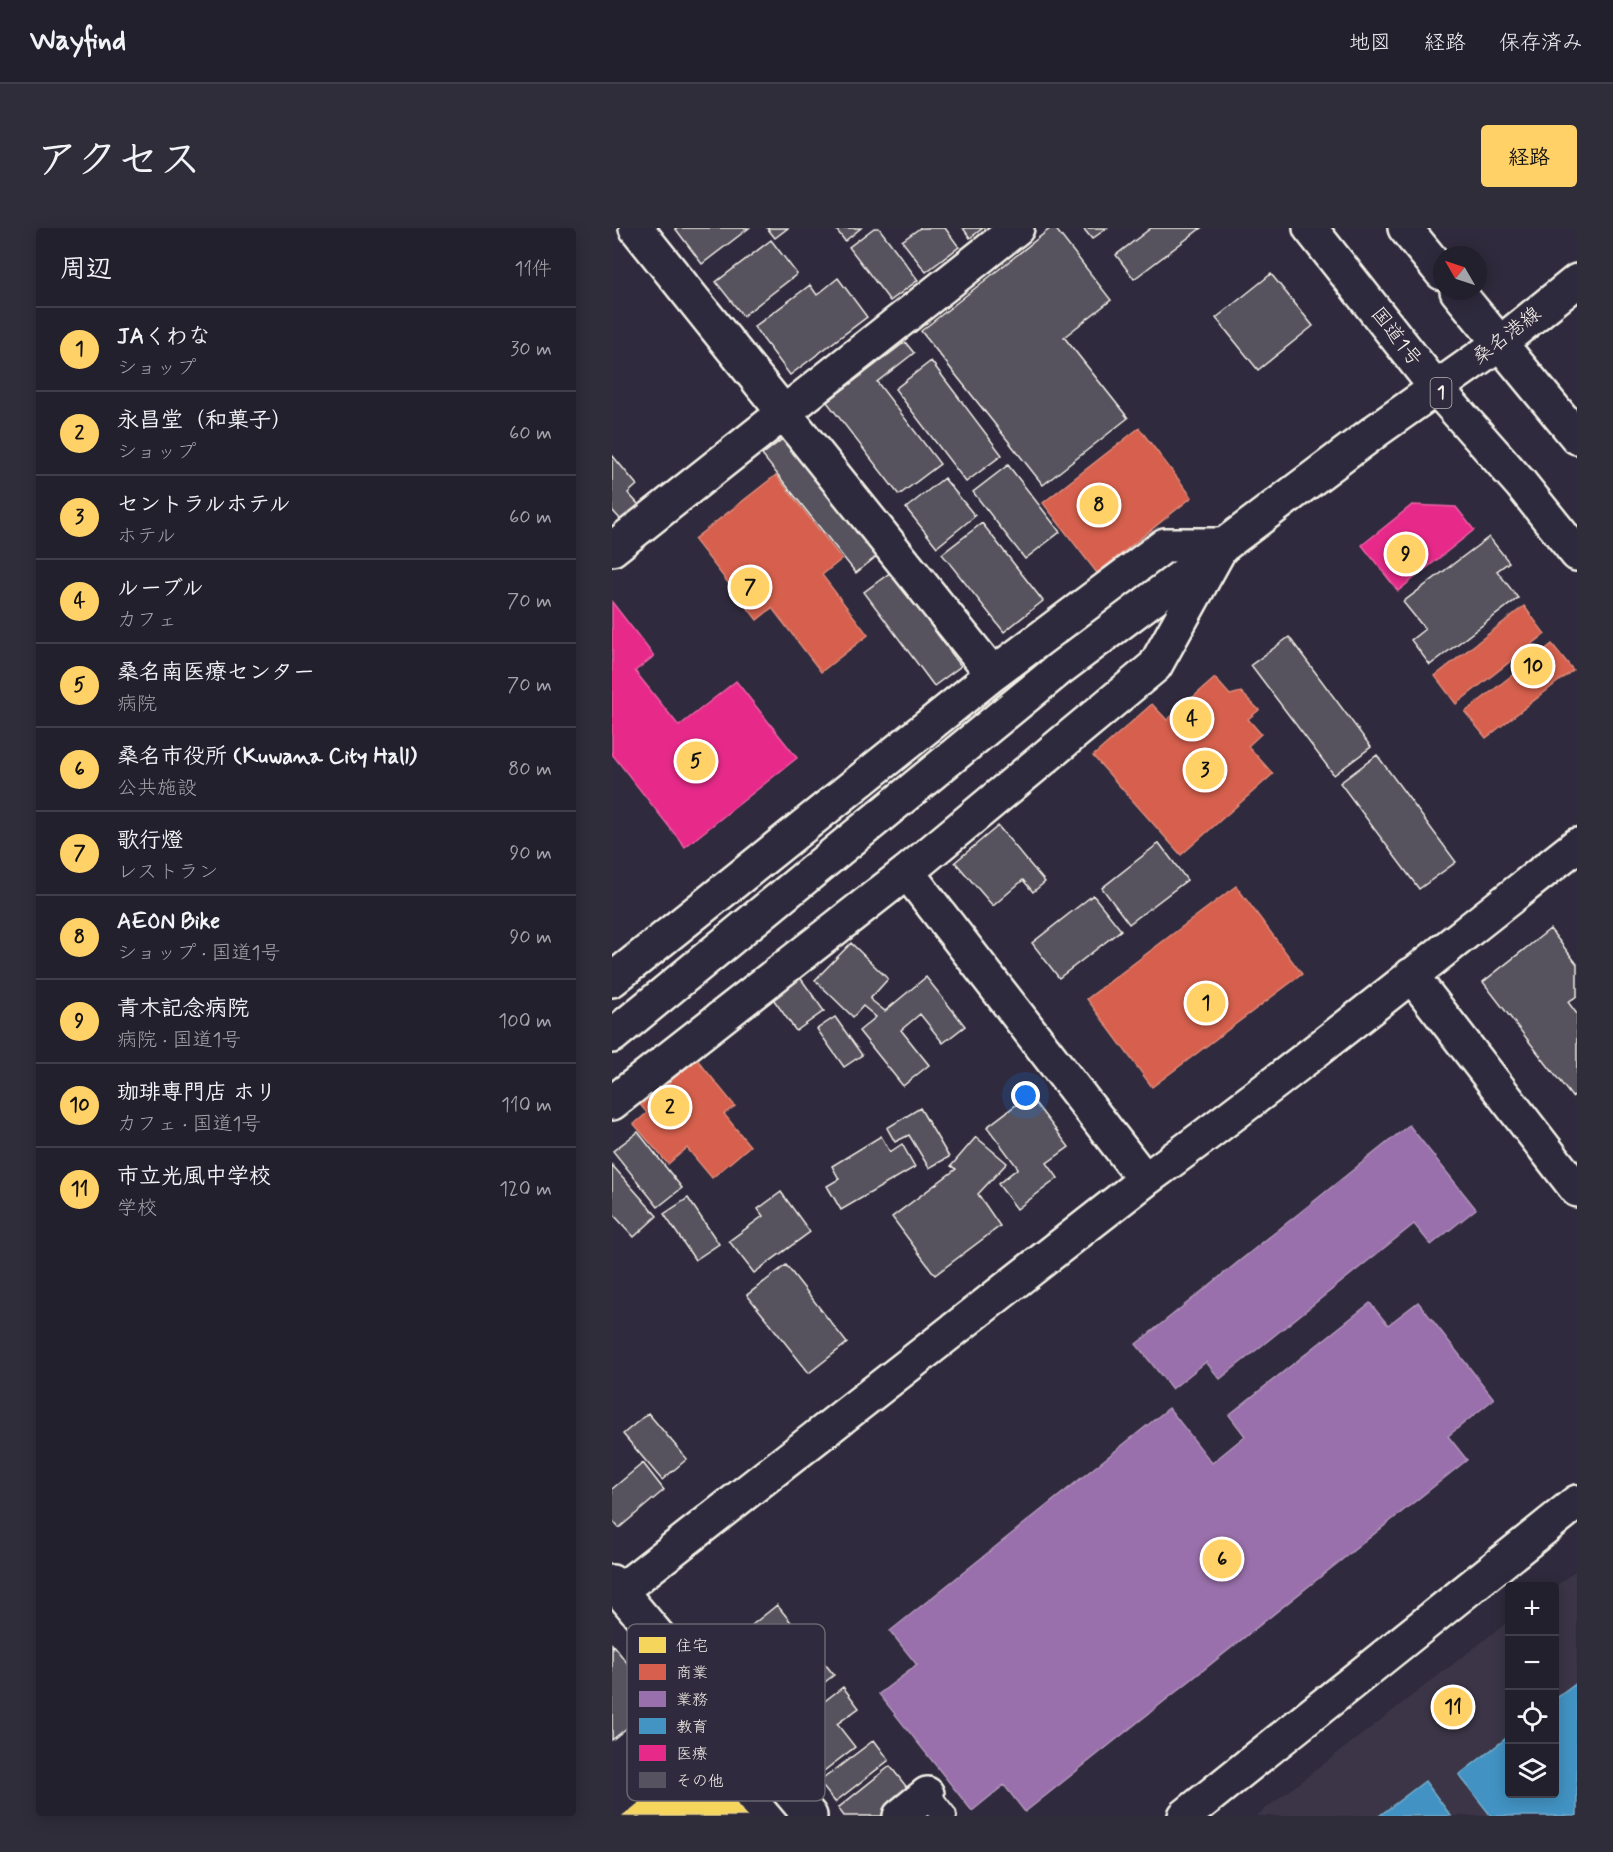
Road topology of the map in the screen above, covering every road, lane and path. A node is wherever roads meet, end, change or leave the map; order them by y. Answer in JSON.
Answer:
{"nodes":[{"id":1,"x":636,"y":228,"type":"edge"},
{"id":2,"x":1017,"y":228,"type":"edge"},
{"id":3,"x":1310,"y":228,"type":"edge"},
{"id":4,"x":1405,"y":228,"type":"edge"},
{"id":5,"x":1433,"y":262,"type":"edge"},
{"id":6,"x":1577,"y":281,"type":"edge"},
{"id":7,"x":1464,"y":300,"type":"edge"},
{"id":8,"x":1500,"y":343,"type":"junction"},
{"id":9,"x":1437,"y":389,"type":"junction"},
{"id":10,"x":784,"y":411,"type":"junction"},
{"id":11,"x":1577,"y":437,"type":"edge"},
{"id":12,"x":1222,"y":545,"type":"junction"},
{"id":13,"x":612,"y":549,"type":"edge"},
{"id":14,"x":1577,"y":554,"type":"edge"},
{"id":15,"x":993,"y":674,"type":"junction"},
{"id":16,"x":1577,"y":844,"type":"edge"},
{"id":17,"x":907,"y":872,"type":"junction"},
{"id":18,"x":1411,"y":975,"type":"junction"},
{"id":19,"x":612,"y":980,"type":"edge"},
{"id":20,"x":612,"y":1036,"type":"edge"},
{"id":21,"x":612,"y":1102,"type":"edge"},
{"id":22,"x":1145,"y":1180,"type":"junction"},
{"id":23,"x":1577,"y":1190,"type":"edge"},
{"id":24,"x":1577,"y":1502,"type":"edge"},
{"id":25,"x":616,"y":1586,"type":"edge"},
{"id":26,"x":648,"y":1624,"type":"edge"},
{"id":27,"x":797,"y":1801,"type":"edge"},
{"id":28,"x":936,"y":1805,"type":"edge"},
{"id":29,"x":810,"y":1816,"type":"edge"},
{"id":30,"x":900,"y":1816,"type":"edge"},
{"id":31,"x":1185,"y":1816,"type":"edge"}],
"edges":[{"from":1,"to":10,"type":"main road"},
{"from":2,"to":10,"type":"main road"},
{"from":3,"to":9,"type":"main road","name":"国道1号","number":"1"},
{"from":4,"to":5,"type":"main road"},
{"from":6,"to":8,"type":"main road","name":"桑名港線"},
{"from":7,"to":8,"type":"main road"},
{"from":8,"to":9,"type":"main road","name":"桑名港線"},
{"from":8,"to":11,"type":"main road"},
{"from":9,"to":12,"type":"main road","name":"桑名港線"},
{"from":9,"to":14,"type":"main road","name":"国道1号","number":"1"},
{"from":10,"to":13,"type":"main road"},
{"from":10,"to":15,"type":"main road"},
{"from":12,"to":15,"type":"main road"},
{"from":12,"to":17,"type":"main road"},
{"from":12,"to":20,"type":"main road","name":"桑名港線"},
{"from":15,"to":19,"type":"main road"},
{"from":16,"to":18,"type":"main road"},
{"from":17,"to":21,"type":"main road"},
{"from":17,"to":22,"type":"main road"},
{"from":18,"to":22,"type":"main road"},
{"from":18,"to":23,"type":"main road"},
{"from":22,"to":25,"type":"main road"},
{"from":24,"to":31,"type":"main road"},
{"from":25,"to":26,"type":"main road"},
{"from":27,"to":29,"type":"main road"},
{"from":28,"to":30,"type":"main road"}]}
